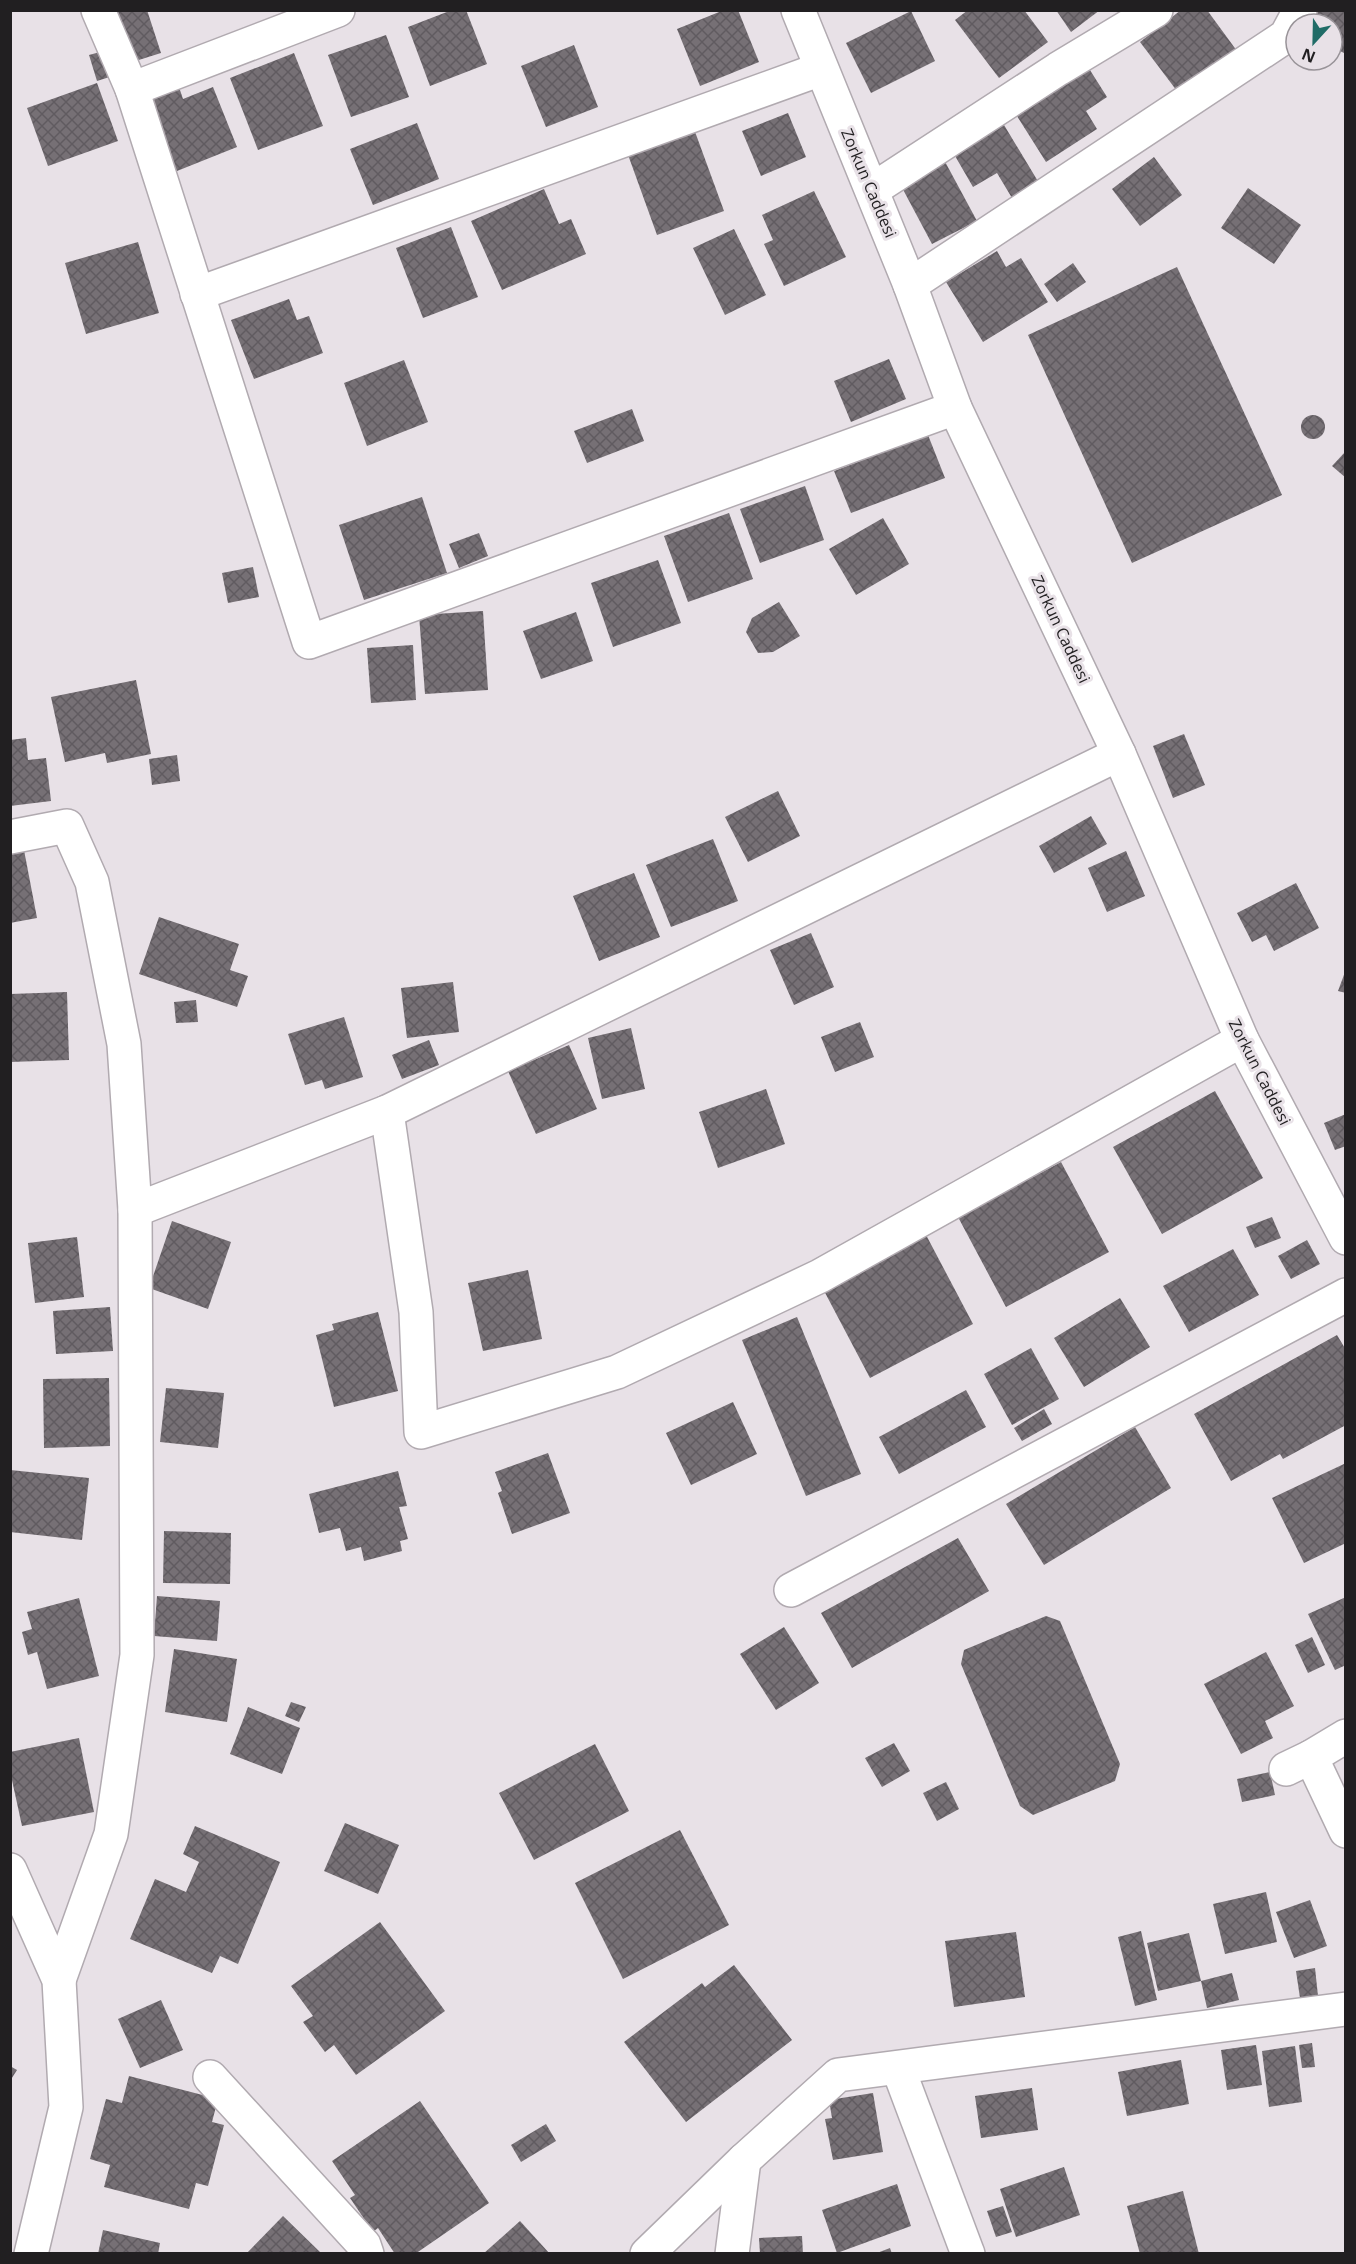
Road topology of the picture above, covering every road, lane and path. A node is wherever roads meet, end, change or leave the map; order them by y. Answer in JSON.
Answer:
{"nodes":[{"id":1,"x":98,"y":10,"type":"edge"},
{"id":2,"x":338,"y":10,"type":"edge"},
{"id":3,"x":798,"y":10,"type":"edge"},
{"id":4,"x":1156,"y":10,"type":"edge"},
{"id":5,"x":1300,"y":10,"type":"edge"},
{"id":6,"x":821,"y":69,"type":"junction"},
{"id":7,"x":132,"y":89,"type":"junction"},
{"id":8,"x":872,"y":190,"type":"junction"},
{"id":9,"x":910,"y":285,"type":"junction"},
{"id":10,"x":197,"y":294,"type":"junction"},
{"id":11,"x":955,"y":408,"type":"junction"},
{"id":12,"x":1119,"y":754,"type":"junction"},
{"id":13,"x":10,"y":837,"type":"edge"},
{"id":14,"x":1242,"y":1040,"type":"junction"},
{"id":15,"x":387,"y":1112,"type":"junction"},
{"id":16,"x":135,"y":1210,"type":"junction"},
{"id":17,"x":1346,"y":1238,"type":"edge"},
{"id":18,"x":1346,"y":1295,"type":"edge"},
{"id":19,"x":791,"y":1590,"type":"dead end"},
{"id":20,"x":1346,"y":1736,"type":"edge"},
{"id":21,"x":1346,"y":1831,"type":"edge"},
{"id":22,"x":10,"y":1870,"type":"edge"},
{"id":23,"x":59,"y":1980,"type":"junction"},
{"id":24,"x":1346,"y":2009,"type":"edge"},
{"id":25,"x":898,"y":2068,"type":"junction"},
{"id":26,"x":210,"y":2077,"type":"dead end"},
{"id":27,"x":744,"y":2160,"type":"junction"},
{"id":28,"x":31,"y":2253,"type":"edge"},
{"id":29,"x":368,"y":2253,"type":"edge"},
{"id":30,"x":647,"y":2253,"type":"edge"},
{"id":31,"x":732,"y":2253,"type":"edge"},
{"id":32,"x":968,"y":2253,"type":"edge"}],
"edges":[{"from":1,"to":7,"type":"street"},
{"from":2,"to":7,"type":"street"},
{"from":3,"to":6,"type":"street","name":"Zorkun Caddesi"},
{"from":4,"to":8,"type":"street"},
{"from":5,"to":9,"type":"street"},
{"from":6,"to":8,"type":"street","name":"Zorkun Caddesi"},
{"from":6,"to":10,"type":"street"},
{"from":7,"to":10,"type":"street"},
{"from":8,"to":9,"type":"street","name":"Zorkun Caddesi"},
{"from":9,"to":11,"type":"street","name":"Zorkun Caddesi"},
{"from":10,"to":11,"type":"street"},
{"from":11,"to":12,"type":"street","name":"Zorkun Caddesi"},
{"from":12,"to":14,"type":"street","name":"Zorkun Caddesi"},
{"from":12,"to":15,"type":"street"},
{"from":13,"to":16,"type":"street"},
{"from":14,"to":15,"type":"street"},
{"from":14,"to":17,"type":"street","name":"Zorkun Caddesi"},
{"from":15,"to":16,"type":"street"},
{"from":16,"to":23,"type":"street"},
{"from":18,"to":19,"type":"street"},
{"from":20,"to":21,"type":"street"},
{"from":22,"to":23,"type":"street"},
{"from":23,"to":28,"type":"street"},
{"from":24,"to":25,"type":"street"},
{"from":25,"to":27,"type":"street"},
{"from":25,"to":32,"type":"street"},
{"from":26,"to":29,"type":"street"},
{"from":27,"to":30,"type":"street"},
{"from":27,"to":31,"type":"street"}]}
